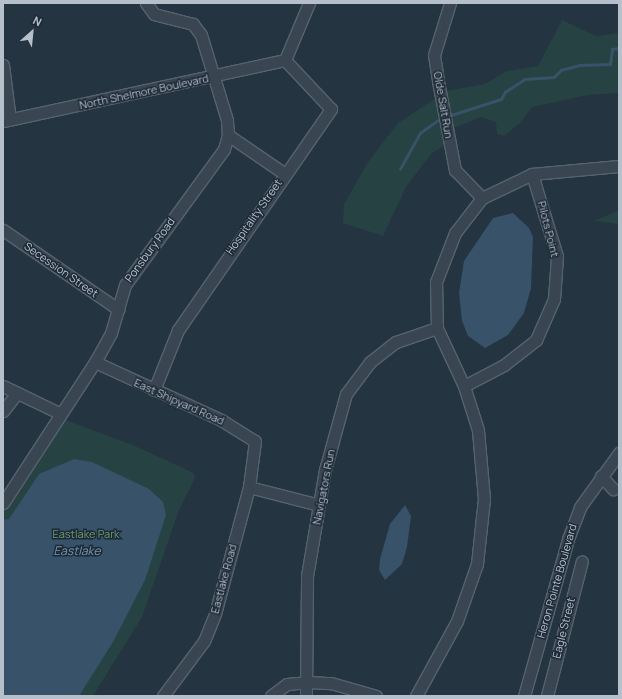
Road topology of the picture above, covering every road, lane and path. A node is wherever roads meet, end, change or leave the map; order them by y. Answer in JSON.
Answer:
{"nodes":[{"id":1,"x":146,"y":3,"type":"edge"},
{"id":2,"x":309,"y":3,"type":"edge"},
{"id":3,"x":450,"y":3,"type":"edge"},
{"id":4,"x":285,"y":60,"type":"junction"},
{"id":5,"x":3,"y":65,"type":"edge"},
{"id":6,"x":214,"y":78,"type":"junction"},
{"id":7,"x":6,"y":121,"type":"edge"},
{"id":8,"x":228,"y":135,"type":"junction"},
{"id":9,"x":619,"y":166,"type":"edge"},
{"id":10,"x":285,"y":174,"type":"junction"},
{"id":11,"x":532,"y":174,"type":"junction"},
{"id":12,"x":482,"y":198,"type":"junction"},
{"id":13,"x":3,"y":230,"type":"edge"},
{"id":14,"x":118,"y":309,"type":"junction"},
{"id":15,"x":436,"y":328,"type":"junction"},
{"id":16,"x":95,"y":362,"type":"junction"},
{"id":17,"x":3,"y":386,"type":"edge"},
{"id":18,"x":464,"y":386,"type":"junction"},
{"id":19,"x":154,"y":390,"type":"junction"},
{"id":20,"x":17,"y":393,"type":"junction"},
{"id":21,"x":3,"y":411,"type":"edge"},
{"id":22,"x":59,"y":413,"type":"junction"},
{"id":23,"x":256,"y":449,"type":"joint"},
{"id":24,"x":619,"y":453,"type":"edge"},
{"id":25,"x":601,"y":476,"type":"junction"},
{"id":26,"x":249,"y":486,"type":"junction"},
{"id":27,"x":613,"y":489,"type":"dead end"},
{"id":28,"x":3,"y":502,"type":"edge"},
{"id":29,"x":319,"y":505,"type":"junction"},
{"id":30,"x":582,"y":561,"type":"dead end"},
{"id":31,"x":309,"y":682,"type":"junction"},
{"id":32,"x":163,"y":696,"type":"edge"},
{"id":33,"x":271,"y":696,"type":"edge"},
{"id":34,"x":306,"y":696,"type":"edge"},
{"id":35,"x":376,"y":696,"type":"edge"},
{"id":36,"x":416,"y":696,"type":"edge"},
{"id":37,"x":524,"y":696,"type":"edge"},
{"id":38,"x":547,"y":696,"type":"edge"}],
"edges":[{"from":1,"to":6,"type":"street"},
{"from":2,"to":4,"type":"street"},
{"from":3,"to":12,"type":"street","name":"Olde Salt Run"},
{"from":4,"to":6,"type":"street","name":"North Shelmore Boulevard"},
{"from":4,"to":10,"type":"street","name":"Hospitality Street"},
{"from":5,"to":7,"type":"street"},
{"from":6,"to":7,"type":"street","name":"North Shelmore Boulevard"},
{"from":6,"to":8,"type":"street"},
{"from":8,"to":10,"type":"street"},
{"from":8,"to":14,"type":"street","name":"Ponsbury Road"},
{"from":9,"to":11,"type":"street"},
{"from":10,"to":19,"type":"street","name":"Hospitality Street"},
{"from":11,"to":12,"type":"street"},
{"from":11,"to":18,"type":"street","name":"Pilots Point"},
{"from":12,"to":15,"type":"street"},
{"from":13,"to":14,"type":"street","name":"Secession Street"},
{"from":14,"to":16,"type":"street","name":"Ponsbury Road"},
{"from":15,"to":18,"type":"street"},
{"from":15,"to":29,"type":"street","name":"Navigators Run"},
{"from":16,"to":19,"type":"street","name":"East Shipyard Road"},
{"from":16,"to":22,"type":"street","name":"Ponsbury Road"},
{"from":17,"to":20,"type":"street"},
{"from":18,"to":36,"type":"street"},
{"from":19,"to":23,"type":"street","name":"East Shipyard Road"},
{"from":20,"to":21,"type":"street"},
{"from":20,"to":22,"type":"street"},
{"from":22,"to":28,"type":"street","name":"Ponsbury Road"},
{"from":23,"to":26,"type":"street","name":"Eastlake Road"},
{"from":24,"to":25,"type":"street","name":"Heron Pointe Boulevard"},
{"from":25,"to":27,"type":"street"},
{"from":25,"to":37,"type":"street","name":"Heron Pointe Boulevard"},
{"from":26,"to":29,"type":"street"},
{"from":26,"to":32,"type":"street","name":"Eastlake Road"},
{"from":29,"to":31,"type":"street","name":"Navigators Run"},
{"from":30,"to":38,"type":"street","name":"Eagle Street"},
{"from":31,"to":33,"type":"street"},
{"from":31,"to":34,"type":"street","name":"Navigators Run"},
{"from":31,"to":35,"type":"street"}]}
